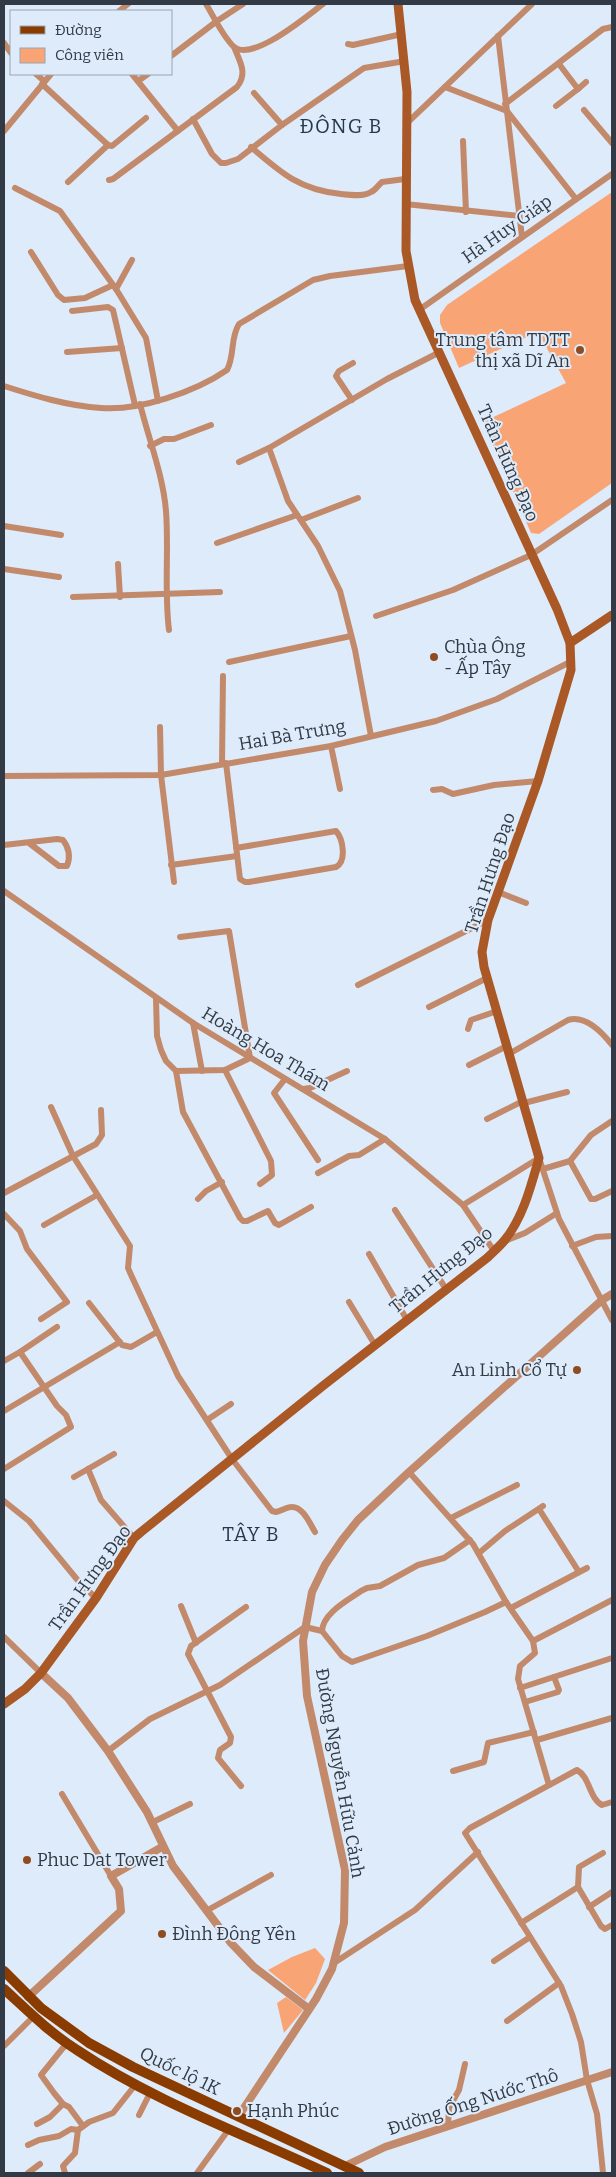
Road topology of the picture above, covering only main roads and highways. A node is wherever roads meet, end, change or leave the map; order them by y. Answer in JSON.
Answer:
{"nodes":[{"id":1,"x":398,"y":4,"type":"edge"},
{"id":2,"x":612,"y":616,"type":"edge"},
{"id":3,"x":570,"y":643,"type":"junction"},
{"id":4,"x":4,"y":1704,"type":"edge"},
{"id":5,"x":4,"y":1971,"type":"edge"},
{"id":6,"x":4,"y":1989,"type":"edge"},
{"id":7,"x":319,"y":2172,"type":"edge"},
{"id":8,"x":359,"y":2173,"type":"edge"}],
"edges":[{"from":1,"to":3,"type":"main road","name":"Trần Hưng Đạo"},
{"from":2,"to":3,"type":"main road"},
{"from":3,"to":4,"type":"main road","name":"Trần Hưng Đạo"},
{"from":5,"to":8,"type":"main road","name":"Quốc lộ 1K"},
{"from":6,"to":7,"type":"main road","name":"Quốc lộ 1K"}]}
